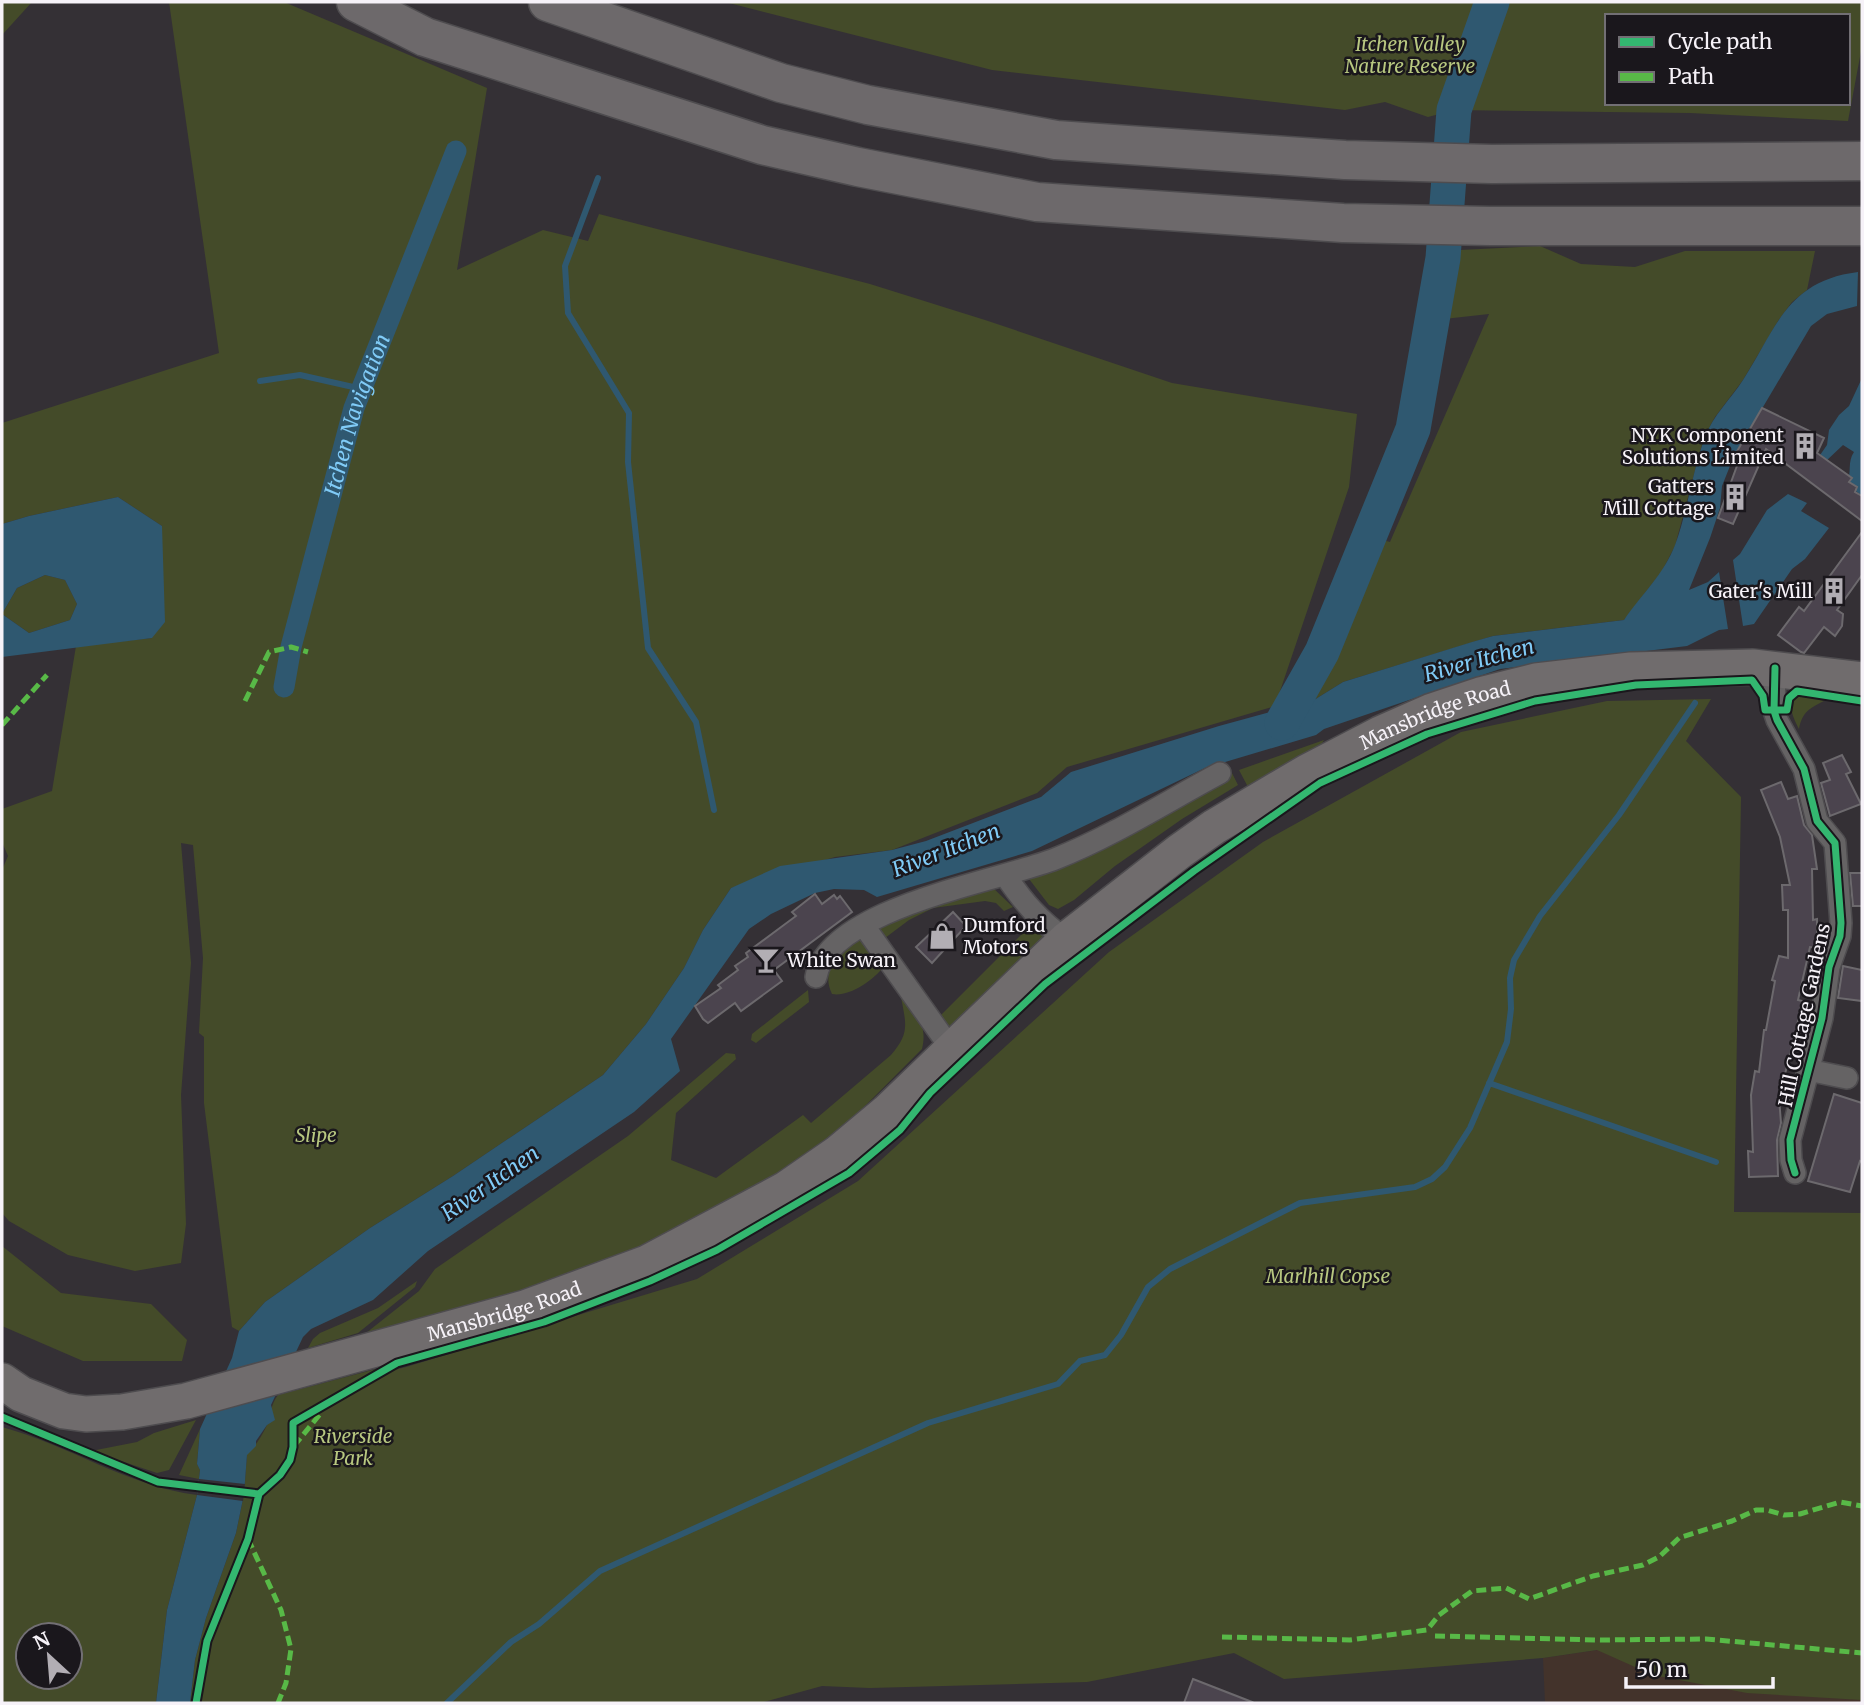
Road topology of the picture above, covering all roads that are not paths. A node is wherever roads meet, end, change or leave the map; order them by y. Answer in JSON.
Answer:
{"nodes":[{"id":1,"x":356,"y":2,"type":"edge"},
{"id":2,"x":548,"y":2,"type":"edge"},
{"id":3,"x":1854,"y":161,"type":"edge"},
{"id":4,"x":1856,"y":226,"type":"edge"},
{"id":5,"x":1775,"y":668,"type":"junction"},
{"id":6,"x":1862,"y":681,"type":"edge"},
{"id":7,"x":1220,"y":773,"type":"dead end"},
{"id":8,"x":1005,"y":875,"type":"junction"},
{"id":9,"x":864,"y":926,"type":"junction"},
{"id":10,"x":1066,"y":940,"type":"junction"},
{"id":11,"x":816,"y":977,"type":"dead end"},
{"id":12,"x":952,"y":1049,"type":"junction"},
{"id":13,"x":1808,"y":1070,"type":"junction"},
{"id":14,"x":1847,"y":1077,"type":"dead end"},
{"id":15,"x":1795,"y":1173,"type":"dead end"},
{"id":16,"x":2,"y":1381,"type":"edge"}],
"edges":[{"from":1,"to":4,"type":"highway"},
{"from":2,"to":3,"type":"highway"},
{"from":5,"to":6,"type":"main road","name":"Mansbridge Road"},
{"from":5,"to":10,"type":"main road","name":"Mansbridge Road"},
{"from":5,"to":13,"type":"street","name":"Hill Cottage Gardens"},
{"from":7,"to":8,"type":"street"},
{"from":8,"to":9,"type":"street"},
{"from":8,"to":10,"type":"street"},
{"from":9,"to":11,"type":"street"},
{"from":9,"to":12,"type":"street"},
{"from":10,"to":12,"type":"main road","name":"Mansbridge Road"},
{"from":12,"to":16,"type":"main road","name":"Mansbridge Road"},
{"from":13,"to":14,"type":"street","name":"Hill Cottage Gardens"},
{"from":13,"to":15,"type":"street","name":"Hill Cottage Gardens"}]}
